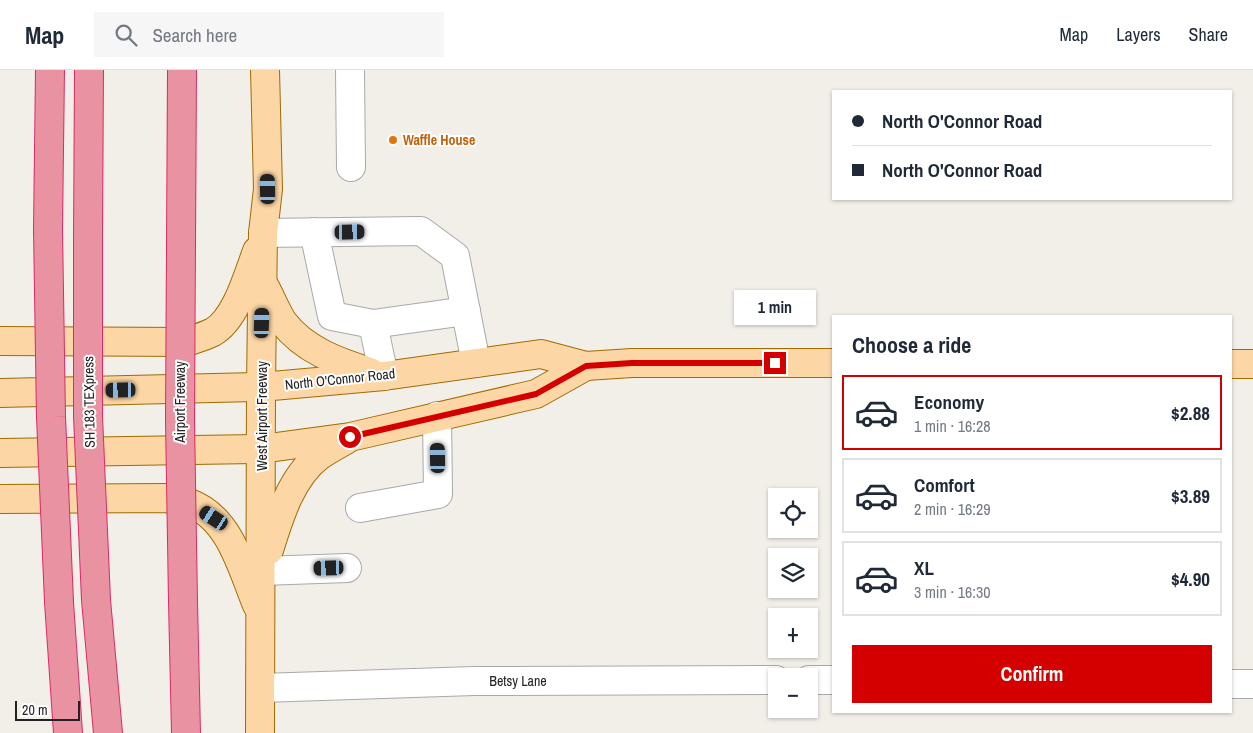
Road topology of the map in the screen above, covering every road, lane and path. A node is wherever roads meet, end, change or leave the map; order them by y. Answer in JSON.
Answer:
{"nodes":[{"id":1,"x":50,"y":70,"type":"edge"},
{"id":2,"x":89,"y":70,"type":"edge"},
{"id":3,"x":182,"y":70,"type":"edge"},
{"id":4,"x":265,"y":70,"type":"edge"},
{"id":5,"x":350,"y":70,"type":"edge"},
{"id":6,"x":351,"y":167,"type":"dead end"},
{"id":7,"x":314,"y":232,"type":"junction"},
{"id":8,"x":263,"y":233,"type":"junction"},
{"id":9,"x":264,"y":284,"type":"junction"},
{"id":10,"x":466,"y":310,"type":"junction"},
{"id":11,"x":373,"y":324,"type":"junction"},
{"id":12,"x":0,"y":341,"type":"edge"},
{"id":13,"x":476,"y":363,"type":"junction"},
{"id":14,"x":832,"y":363,"type":"edge"},
{"id":15,"x":1232,"y":364,"type":"edge"},
{"id":16,"x":1253,"y":364,"type":"edge"},
{"id":17,"x":586,"y":366,"type":"junction"},
{"id":18,"x":384,"y":376,"type":"junction"},
{"id":19,"x":261,"y":387,"type":"junction"},
{"id":20,"x":0,"y":393,"type":"edge"},
{"id":21,"x":437,"y":416,"type":"junction"},
{"id":22,"x":350,"y":437,"type":"junction"},
{"id":23,"x":261,"y":449,"type":"junction"},
{"id":24,"x":0,"y":453,"type":"edge"},
{"id":25,"x":0,"y":499,"type":"edge"},
{"id":26,"x":360,"y":508,"type":"dead end"},
{"id":27,"x":347,"y":568,"type":"dead end"},
{"id":28,"x":262,"y":571,"type":"junction"},
{"id":29,"x":262,"y":615,"type":"junction"},
{"id":30,"x":768,"y":680,"type":"edge"},
{"id":31,"x":818,"y":680,"type":"edge"},
{"id":32,"x":832,"y":680,"type":"edge"},
{"id":33,"x":1232,"y":684,"type":"edge"},
{"id":34,"x":1253,"y":684,"type":"edge"},
{"id":35,"x":261,"y":688,"type":"junction"},
{"id":36,"x":68,"y":733,"type":"edge"},
{"id":37,"x":108,"y":733,"type":"edge"},
{"id":38,"x":186,"y":733,"type":"edge"},
{"id":39,"x":260,"y":733,"type":"edge"}],
"edges":[{"from":1,"to":36,"type":"highway","bridge":true},
{"from":2,"to":37,"type":"highway","name":"SH 183 TEXpress","bridge":true},
{"from":3,"to":38,"type":"highway","name":"Airport Freeway","bridge":true},
{"from":4,"to":8,"type":"main road","name":"West Airport Freeway"},
{"from":5,"to":6,"type":"street"},
{"from":7,"to":8,"type":"street"},
{"from":7,"to":10,"type":"street"},
{"from":7,"to":11,"type":"street"},
{"from":8,"to":9,"type":"main road","name":"West Airport Freeway"},
{"from":8,"to":12,"type":"main road"},
{"from":9,"to":18,"type":"main road"},
{"from":9,"to":19,"type":"main road","name":"West Airport Freeway"},
{"from":10,"to":11,"type":"street"},
{"from":10,"to":13,"type":"street"},
{"from":11,"to":18,"type":"street"},
{"from":13,"to":17,"type":"main road","name":"North O'Connor Road"},
{"from":13,"to":18,"type":"main road","name":"North O'Connor Road"},
{"from":14,"to":17,"type":"main road","name":"North O'Connor Road"},
{"from":15,"to":16,"type":"main road"},
{"from":17,"to":21,"type":"main road","name":"North O'Connor Road"},
{"from":18,"to":19,"type":"main road","name":"North O'Connor Road"},
{"from":19,"to":20,"type":"main road","name":"North O'Connor Road"},
{"from":19,"to":23,"type":"main road","name":"West Airport Freeway"},
{"from":21,"to":22,"type":"main road","name":"North O'Connor Road"},
{"from":21,"to":26,"type":"street"},
{"from":22,"to":23,"type":"main road","name":"North O'Connor Road"},
{"from":22,"to":28,"type":"main road"},
{"from":23,"to":24,"type":"main road","name":"North O'Connor Road"},
{"from":23,"to":28,"type":"main road","name":"West Airport Freeway"},
{"from":25,"to":29,"type":"main road"},
{"from":27,"to":28,"type":"street"},
{"from":28,"to":29,"type":"main road","name":"West Airport Freeway"},
{"from":29,"to":35,"type":"main road","name":"West Airport Freeway"},
{"from":30,"to":35,"type":"street","name":"Betsy Lane"},
{"from":31,"to":32,"type":"street"},
{"from":33,"to":34,"type":"street"},
{"from":35,"to":39,"type":"main road","name":"West Airport Freeway"}]}
